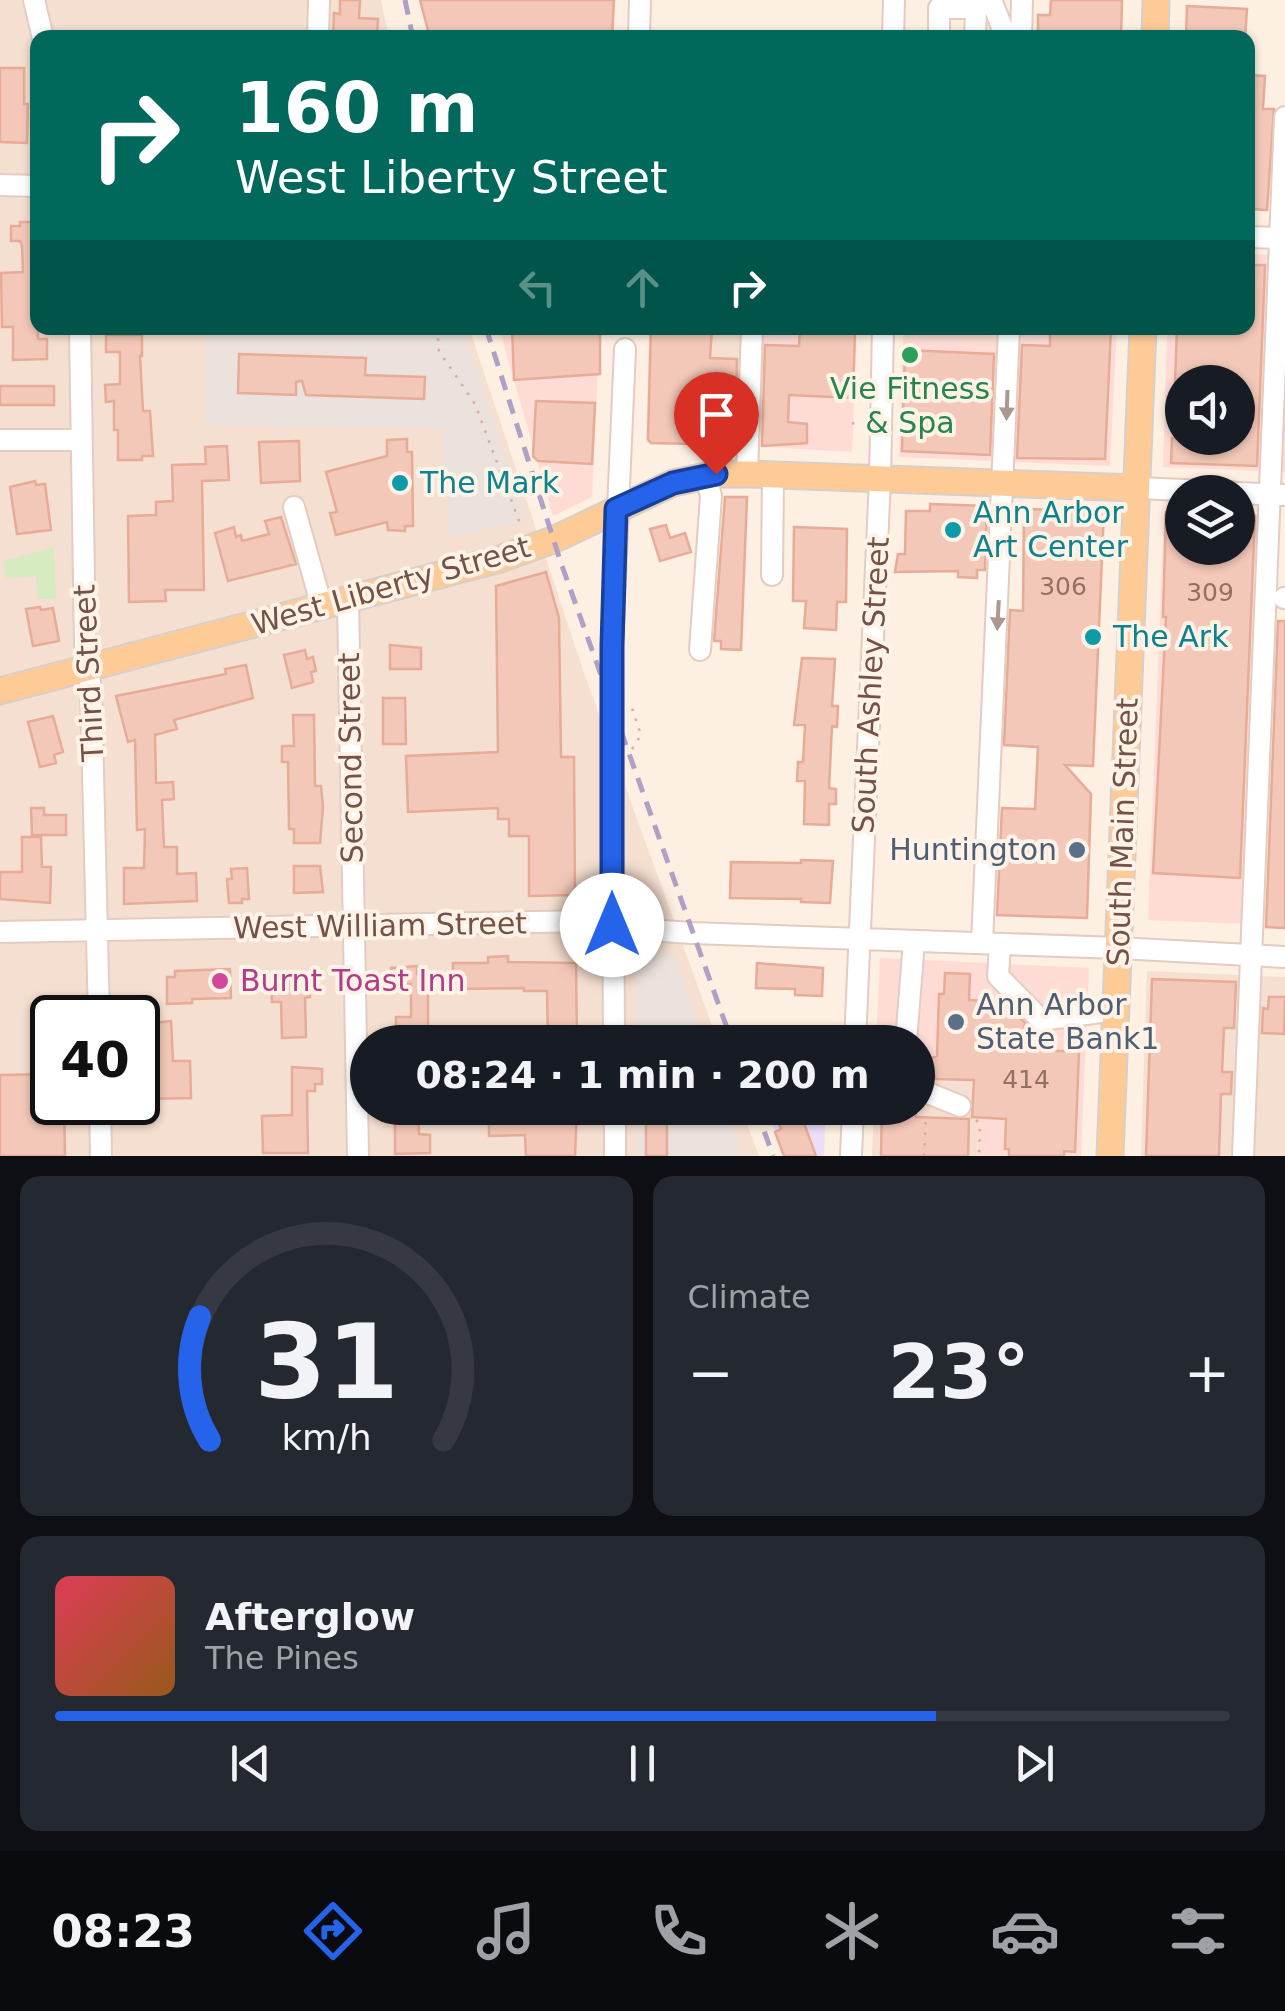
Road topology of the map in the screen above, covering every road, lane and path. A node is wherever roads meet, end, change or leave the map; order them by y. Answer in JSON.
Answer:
{"nodes":[{"id":1,"x":34,"y":0,"type":"edge"},
{"id":2,"x":319,"y":0,"type":"edge"},
{"id":3,"x":640,"y":0,"type":"edge"},
{"id":4,"x":894,"y":0,"type":"edge"},
{"id":5,"x":991,"y":0,"type":"edge"},
{"id":6,"x":1022,"y":0,"type":"edge"},
{"id":7,"x":1156,"y":0,"type":"edge"},
{"id":8,"x":42,"y":30,"type":"edge"},
{"id":9,"x":318,"y":30,"type":"edge"},
{"id":10,"x":638,"y":30,"type":"edge"},
{"id":11,"x":893,"y":30,"type":"edge"},
{"id":12,"x":939,"y":30,"type":"edge"},
{"id":13,"x":975,"y":30,"type":"edge"},
{"id":14,"x":1002,"y":30,"type":"edge"},
{"id":15,"x":1021,"y":30,"type":"edge"},
{"id":16,"x":1155,"y":30,"type":"edge"},
{"id":17,"x":1285,"y":118,"type":"edge"},
{"id":18,"x":0,"y":185,"type":"edge"},
{"id":19,"x":30,"y":186,"type":"edge"},
{"id":20,"x":1255,"y":237,"type":"edge"},
{"id":21,"x":1282,"y":238,"type":"edge"},
{"id":22,"x":80,"y":335,"type":"edge"},
{"id":23,"x":438,"y":335,"type":"edge"},
{"id":24,"x":752,"y":335,"type":"edge"},
{"id":25,"x":883,"y":335,"type":"edge"},
{"id":26,"x":1010,"y":335,"type":"edge"},
{"id":27,"x":1143,"y":335,"type":"edge"},
{"id":28,"x":625,"y":349,"type":"dead end"},
{"id":29,"x":0,"y":440,"type":"edge"},
{"id":30,"x":80,"y":440,"type":"junction"},
{"id":31,"x":760,"y":475,"type":"junction"},
{"id":32,"x":706,"y":476,"type":"junction"},
{"id":33,"x":880,"y":478,"type":"junction"},
{"id":34,"x":1004,"y":483,"type":"junction"},
{"id":35,"x":1136,"y":488,"type":"junction"},
{"id":36,"x":1165,"y":489,"type":"edge"},
{"id":37,"x":1277,"y":495,"type":"edge"},
{"id":38,"x":294,"y":507,"type":"dead end"},
{"id":39,"x":616,"y":509,"type":"junction"},
{"id":40,"x":521,"y":528,"type":"dead end"},
{"id":41,"x":772,"y":575,"type":"dead end"},
{"id":42,"x":348,"y":600,"type":"junction"},
{"id":43,"x":322,"y":607,"type":"junction"},
{"id":44,"x":700,"y":650,"type":"dead end"},
{"id":45,"x":88,"y":667,"type":"junction"},
{"id":46,"x":0,"y":691,"type":"edge"},
{"id":47,"x":612,"y":925,"type":"junction"},
{"id":48,"x":354,"y":926,"type":"junction"},
{"id":49,"x":0,"y":932,"type":"edge"},
{"id":50,"x":98,"y":932,"type":"junction"},
{"id":51,"x":858,"y":939,"type":"junction"},
{"id":52,"x":914,"y":941,"type":"junction"},
{"id":53,"x":991,"y":943,"type":"junction"},
{"id":54,"x":1119,"y":948,"type":"junction"},
{"id":55,"x":1251,"y":955,"type":"junction"},
{"id":56,"x":1285,"y":957,"type":"edge"},
{"id":57,"x":99,"y":995,"type":"edge"},
{"id":58,"x":1116,"y":1010,"type":"junction"},
{"id":59,"x":614,"y":1025,"type":"edge"},
{"id":60,"x":855,"y":1025,"type":"edge"},
{"id":61,"x":907,"y":1025,"type":"edge"},
{"id":62,"x":935,"y":1095,"type":"edge"},
{"id":63,"x":960,"y":1106,"type":"joint"},
{"id":64,"x":100,"y":1125,"type":"edge"},
{"id":65,"x":615,"y":1125,"type":"edge"},
{"id":66,"x":852,"y":1125,"type":"edge"},
{"id":67,"x":923,"y":1125,"type":"edge"},
{"id":68,"x":101,"y":1156,"type":"edge"},
{"id":69,"x":358,"y":1156,"type":"edge"},
{"id":70,"x":615,"y":1156,"type":"edge"},
{"id":71,"x":851,"y":1156,"type":"edge"},
{"id":72,"x":924,"y":1156,"type":"edge"},
{"id":73,"x":979,"y":1156,"type":"edge"},
{"id":74,"x":1110,"y":1156,"type":"edge"},
{"id":75,"x":1243,"y":1156,"type":"edge"}],
"edges":[{"from":1,"to":8,"type":"street"},
{"from":2,"to":9,"type":"street"},
{"from":3,"to":10,"type":"street"},
{"from":4,"to":11,"type":"street"},
{"from":5,"to":14,"type":"street"},
{"from":6,"to":15,"type":"street"},
{"from":7,"to":16,"type":"main road"},
{"from":12,"to":13,"type":"street"},
{"from":17,"to":21,"type":"street"},
{"from":18,"to":19,"type":"street"},
{"from":20,"to":21,"type":"street"},
{"from":21,"to":37,"type":"street"},
{"from":22,"to":30,"type":"street","name":"Third Street"},
{"from":23,"to":40,"type":"path"},
{"from":24,"to":31,"type":"street"},
{"from":25,"to":33,"type":"street","name":"South Ashley Street"},
{"from":26,"to":34,"type":"street","one_way":true},
{"from":27,"to":35,"type":"main road","name":"South Main Street"},
{"from":28,"to":39,"type":"street"},
{"from":29,"to":30,"type":"street"},
{"from":30,"to":45,"type":"street","name":"Third Street"},
{"from":31,"to":32,"type":"main road","name":"West Liberty Street"},
{"from":31,"to":33,"type":"main road","name":"West Liberty Street"},
{"from":31,"to":41,"type":"street"},
{"from":32,"to":39,"type":"main road","name":"West Liberty Street"},
{"from":32,"to":44,"type":"street"},
{"from":33,"to":34,"type":"main road","name":"West Liberty Street"},
{"from":33,"to":51,"type":"street","name":"South Ashley Street"},
{"from":34,"to":35,"type":"main road","name":"West Liberty Street"},
{"from":34,"to":53,"type":"street","one_way":true},
{"from":35,"to":36,"type":"street"},
{"from":35,"to":54,"type":"main road","name":"South Main Street"},
{"from":37,"to":55,"type":"street"},
{"from":38,"to":43,"type":"street"},
{"from":39,"to":42,"type":"main road","name":"West Liberty Street"},
{"from":39,"to":47,"type":"street"},
{"from":42,"to":43,"type":"main road","name":"West Liberty Street"},
{"from":42,"to":48,"type":"street","name":"Second Street"},
{"from":43,"to":45,"type":"main road","name":"West Liberty Street"},
{"from":45,"to":46,"type":"main road","name":"West Liberty Street"},
{"from":45,"to":50,"type":"street","name":"Third Street"},
{"from":47,"to":48,"type":"street","name":"West William Street"},
{"from":47,"to":51,"type":"street","name":"West William Street"},
{"from":47,"to":59,"type":"street"},
{"from":48,"to":50,"type":"street","name":"West William Street"},
{"from":48,"to":69,"type":"street","name":"Second Street"},
{"from":49,"to":50,"type":"street","name":"West William Street"},
{"from":50,"to":57,"type":"street","name":"Third Street"},
{"from":51,"to":52,"type":"street","name":"West William Street"},
{"from":51,"to":60,"type":"street","name":"South Ashley Street"},
{"from":52,"to":53,"type":"street","name":"West William Street"},
{"from":52,"to":61,"type":"street"},
{"from":53,"to":54,"type":"street","name":"West William Street"},
{"from":53,"to":58,"type":"street"},
{"from":54,"to":55,"type":"street","name":"West William Street"},
{"from":54,"to":58,"type":"main road","name":"South Main Street"},
{"from":55,"to":56,"type":"street","name":"West William Street"},
{"from":55,"to":75,"type":"street"},
{"from":58,"to":74,"type":"main road","name":"South Main Street"},
{"from":62,"to":63,"type":"street"},
{"from":63,"to":73,"type":"path"},
{"from":64,"to":68,"type":"street"},
{"from":65,"to":70,"type":"street"},
{"from":66,"to":71,"type":"street"},
{"from":67,"to":72,"type":"path"}]}
